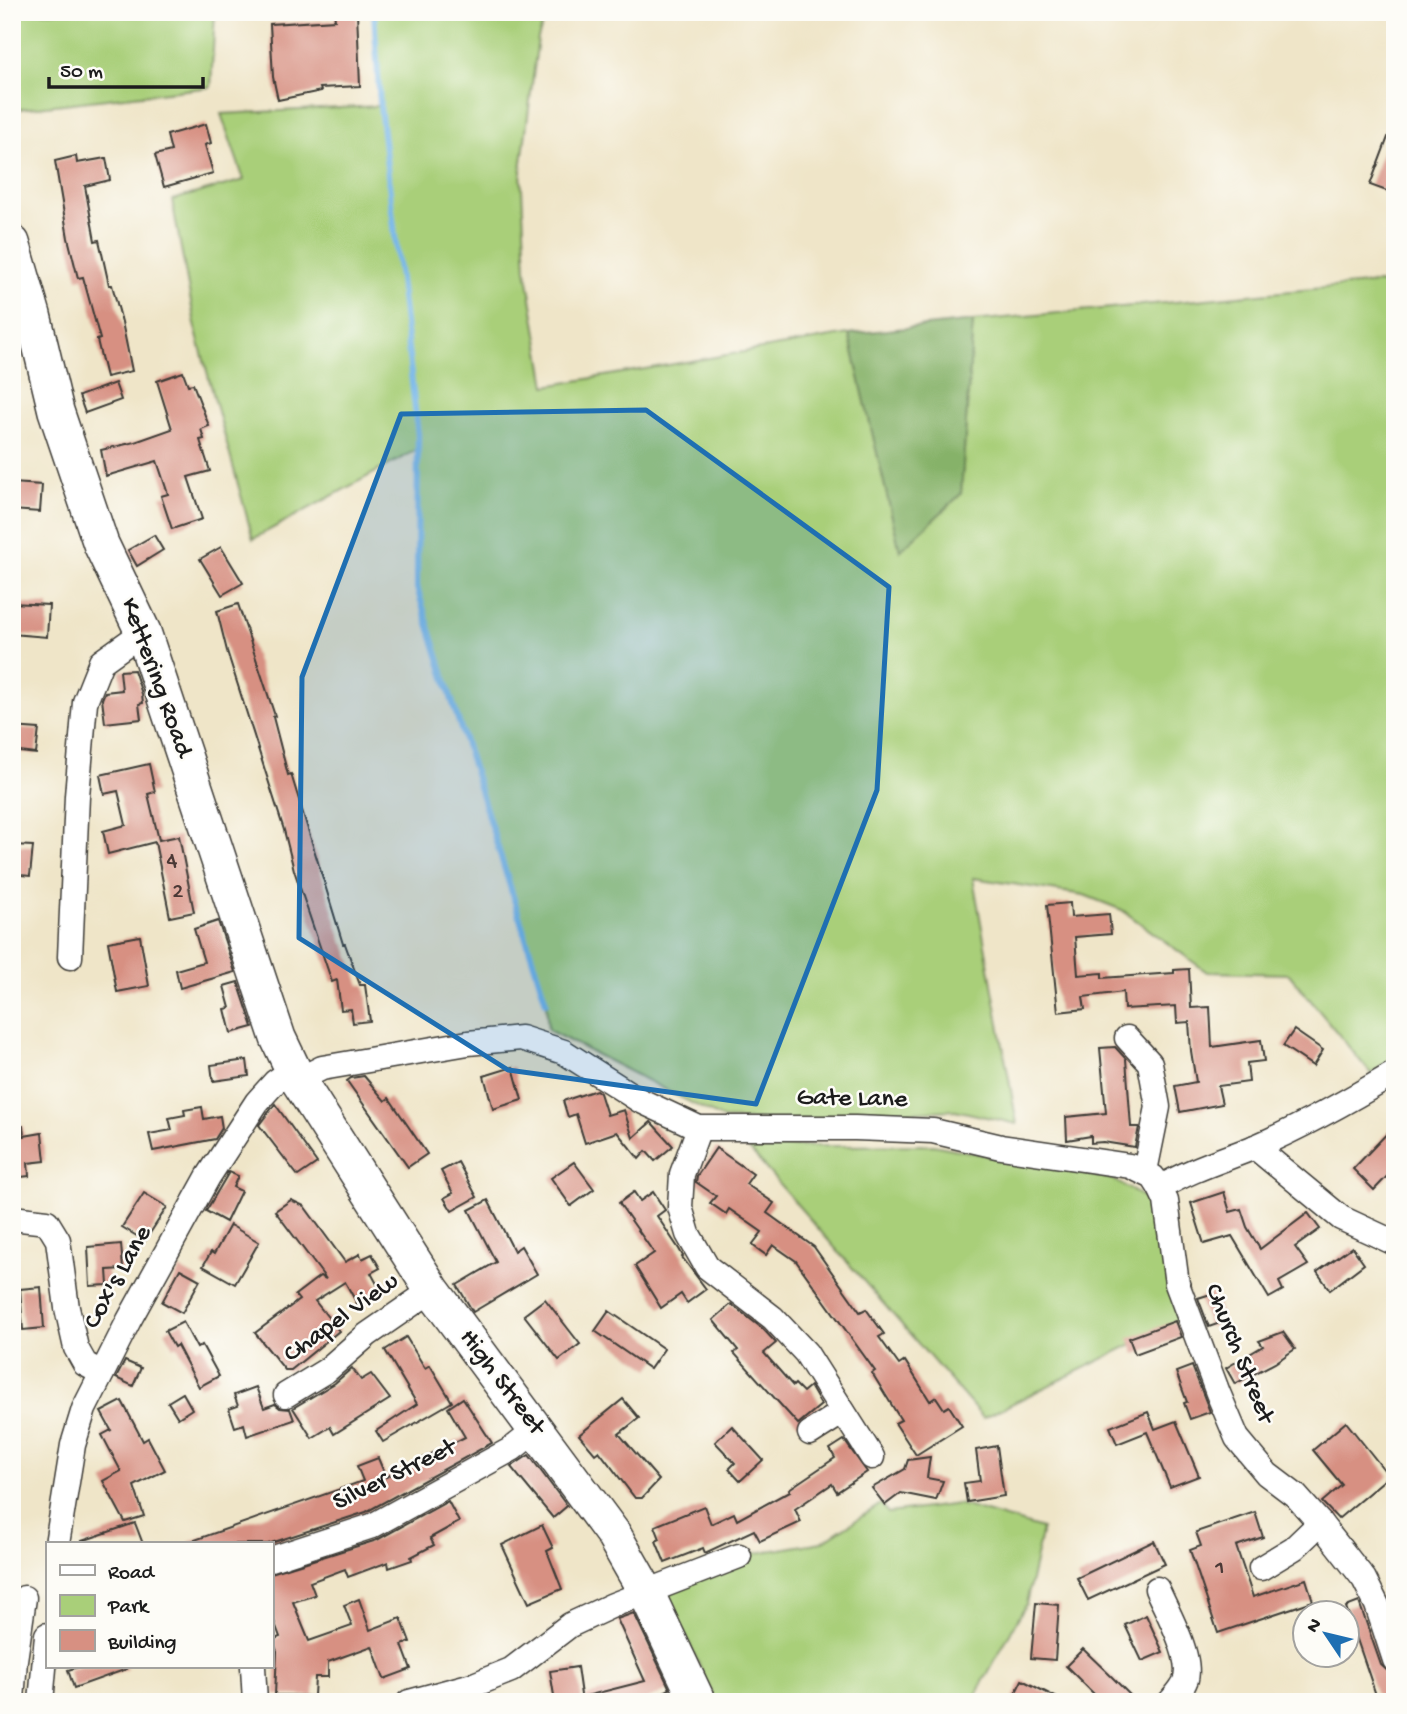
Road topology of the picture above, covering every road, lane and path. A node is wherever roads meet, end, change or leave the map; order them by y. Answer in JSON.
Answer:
{"nodes":[{"id":1,"x":12,"y":243,"type":"edge"},
{"id":2,"x":23,"y":318,"type":"edge"},
{"id":3,"x":143,"y":632,"type":"junction"},
{"id":4,"x":70,"y":957,"type":"dead end"},
{"id":5,"x":1127,"y":1038,"type":"dead end"},
{"id":6,"x":1395,"y":1073,"type":"edge"},
{"id":7,"x":296,"y":1075,"type":"junction"},
{"id":8,"x":699,"y":1128,"type":"junction"},
{"id":9,"x":1255,"y":1147,"type":"junction"},
{"id":10,"x":1153,"y":1179,"type":"junction"},
{"id":11,"x":12,"y":1218,"type":"edge"},
{"id":12,"x":1395,"y":1243,"type":"edge"},
{"id":13,"x":432,"y":1290,"type":"junction"},
{"id":14,"x":102,"y":1373,"type":"junction"},
{"id":15,"x":286,"y":1395,"type":"dead end"},
{"id":16,"x":843,"y":1412,"type":"junction"},
{"id":17,"x":536,"y":1430,"type":"junction"},
{"id":18,"x":810,"y":1433,"type":"dead end"},
{"id":19,"x":872,"y":1457,"type":"dead end"},
{"id":20,"x":1320,"y":1523,"type":"junction"},
{"id":21,"x":57,"y":1542,"type":"edge"},
{"id":22,"x":738,"y":1556,"type":"dead end"},
{"id":23,"x":273,"y":1558,"type":"edge"},
{"id":24,"x":1261,"y":1568,"type":"dead end"},
{"id":25,"x":1157,"y":1589,"type":"dead end"},
{"id":26,"x":646,"y":1592,"type":"junction"},
{"id":27,"x":24,"y":1598,"type":"dead end"},
{"id":28,"x":46,"y":1646,"type":"edge"},
{"id":29,"x":14,"y":1659,"type":"edge"},
{"id":30,"x":1395,"y":1660,"type":"edge"},
{"id":31,"x":253,"y":1668,"type":"edge"},
{"id":32,"x":12,"y":1700,"type":"edge"},
{"id":33,"x":41,"y":1702,"type":"edge"},
{"id":34,"x":256,"y":1702,"type":"edge"},
{"id":35,"x":409,"y":1702,"type":"edge"},
{"id":36,"x":698,"y":1702,"type":"edge"},
{"id":37,"x":1170,"y":1702,"type":"edge"}],
"edges":[{"from":1,"to":2,"type":"street","name":"Kettering Road"},
{"from":2,"to":3,"type":"street","name":"Kettering Road"},
{"from":3,"to":4,"type":"street"},
{"from":3,"to":7,"type":"street","name":"Kettering Road"},
{"from":5,"to":10,"type":"street"},
{"from":6,"to":9,"type":"street"},
{"from":7,"to":8,"type":"street","name":"Gate Lane"},
{"from":7,"to":13,"type":"street","name":"High Street"},
{"from":7,"to":14,"type":"street","name":"Cox's Lane"},
{"from":8,"to":10,"type":"street","name":"Gate Lane"},
{"from":8,"to":16,"type":"street"},
{"from":9,"to":10,"type":"street"},
{"from":9,"to":12,"type":"street"},
{"from":10,"to":20,"type":"street","name":"Church Street"},
{"from":11,"to":14,"type":"street"},
{"from":13,"to":15,"type":"street","name":"Chapel View"},
{"from":13,"to":17,"type":"street","name":"High Street"},
{"from":14,"to":21,"type":"street","name":"Cox's Lane"},
{"from":16,"to":18,"type":"street"},
{"from":16,"to":19,"type":"street"},
{"from":17,"to":23,"type":"street","name":"Silver Street"},
{"from":17,"to":26,"type":"street","name":"High Street"},
{"from":20,"to":24,"type":"street"},
{"from":20,"to":30,"type":"street","name":"Church Street"},
{"from":22,"to":26,"type":"street"},
{"from":25,"to":37,"type":"street"},
{"from":26,"to":35,"type":"street"},
{"from":26,"to":36,"type":"street","name":"High Street"},
{"from":27,"to":29,"type":"street"},
{"from":28,"to":33,"type":"street"},
{"from":29,"to":32,"type":"street"},
{"from":31,"to":34,"type":"street"}]}
